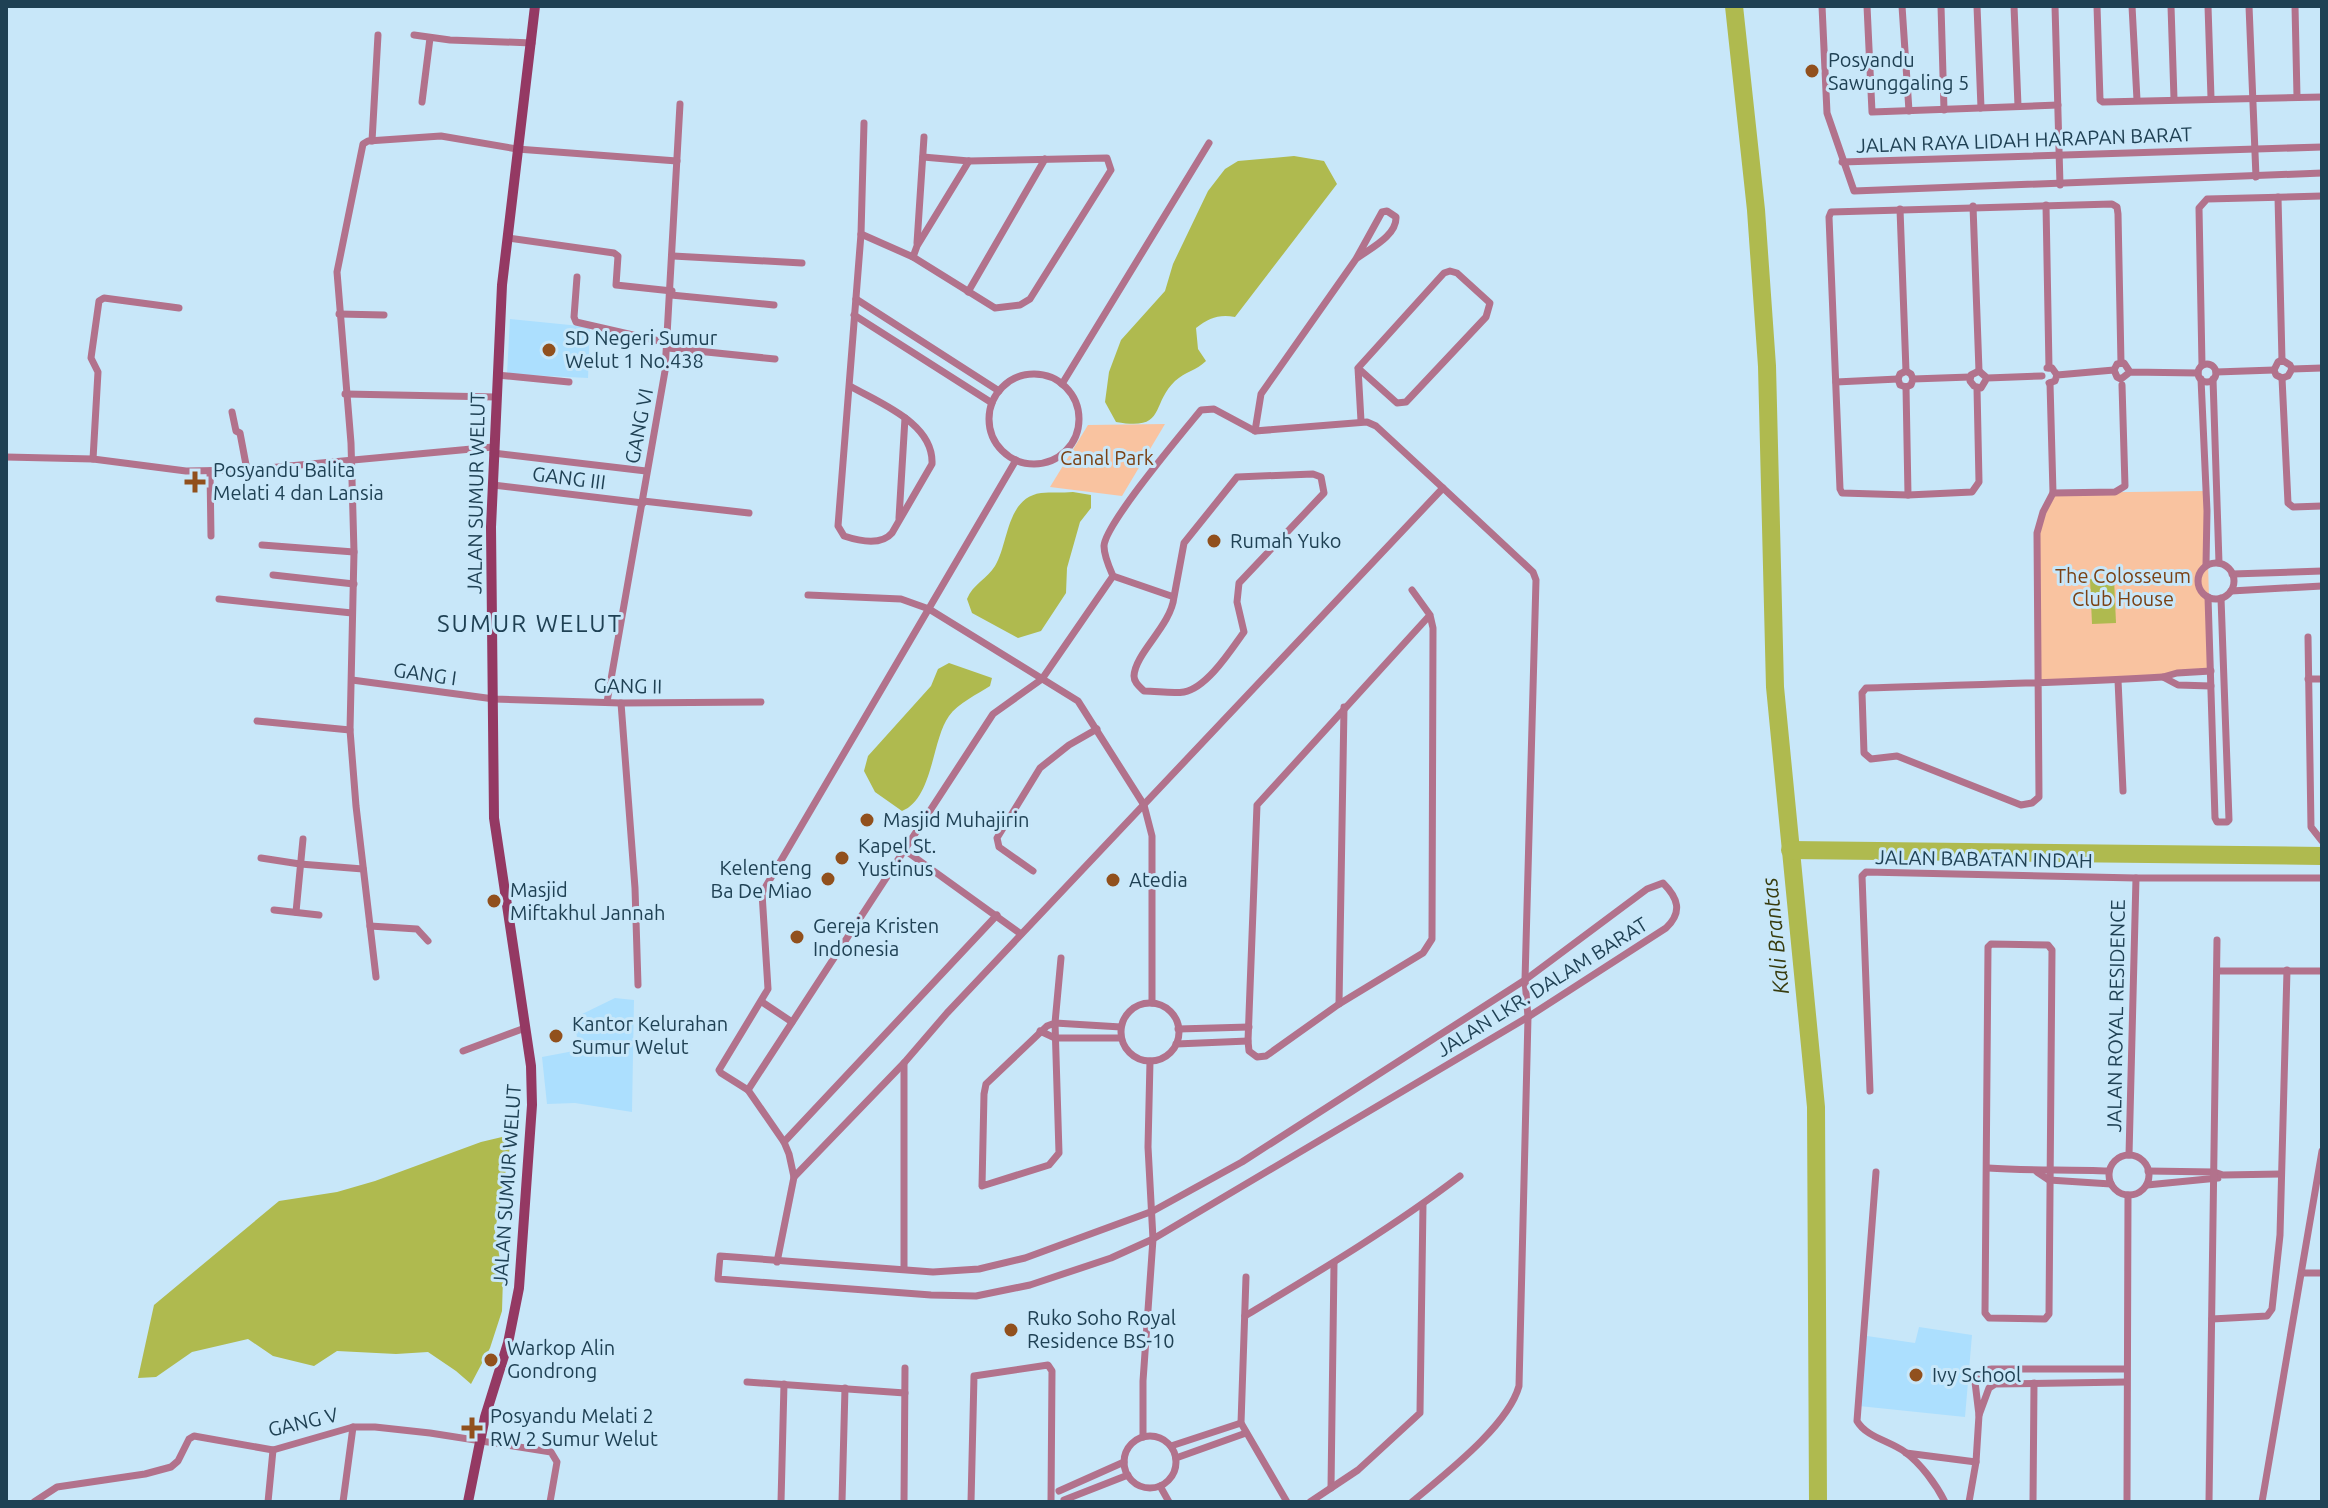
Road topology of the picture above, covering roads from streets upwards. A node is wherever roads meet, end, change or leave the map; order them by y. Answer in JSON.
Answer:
{"nodes":[{"id":1,"x":535,"y":6,"type":"edge"},
{"id":2,"x":1822,"y":6,"type":"edge"},
{"id":3,"x":1867,"y":6,"type":"edge"},
{"id":4,"x":1902,"y":6,"type":"edge"},
{"id":5,"x":1941,"y":6,"type":"edge"},
{"id":6,"x":1977,"y":6,"type":"edge"},
{"id":7,"x":2014,"y":6,"type":"edge"},
{"id":8,"x":2055,"y":6,"type":"edge"},
{"id":9,"x":2097,"y":6,"type":"edge"},
{"id":10,"x":2132,"y":6,"type":"edge"},
{"id":11,"x":2171,"y":6,"type":"edge"},
{"id":12,"x":2208,"y":6,"type":"edge"},
{"id":13,"x":2249,"y":6,"type":"edge"},
{"id":14,"x":2295,"y":6,"type":"edge"},
{"id":15,"x":378,"y":35,"type":"dead end"},
{"id":16,"x":414,"y":35,"type":"dead end"},
{"id":17,"x":430,"y":38,"type":"junction"},
{"id":18,"x":532,"y":43,"type":"junction"},
{"id":19,"x":2297,"y":97,"type":"junction"},
{"id":20,"x":2322,"y":97,"type":"edge"},
{"id":21,"x":2211,"y":98,"type":"junction"},
{"id":22,"x":2254,"y":98,"type":"junction"},
{"id":23,"x":2174,"y":99,"type":"junction"},
{"id":24,"x":2137,"y":100,"type":"junction"},
{"id":25,"x":422,"y":102,"type":"dead end"},
{"id":26,"x":680,"y":104,"type":"dead end"},
{"id":27,"x":2058,"y":105,"type":"junction"},
{"id":28,"x":2018,"y":106,"type":"junction"},
{"id":29,"x":1981,"y":108,"type":"junction"},
{"id":30,"x":1944,"y":110,"type":"junction"},
{"id":31,"x":1909,"y":111,"type":"junction"},
{"id":32,"x":864,"y":123,"type":"dead end"},
{"id":33,"x":924,"y":137,"type":"dead end"},
{"id":34,"x":372,"y":141,"type":"junction"},
{"id":35,"x":1209,"y":143,"type":"dead end"},
{"id":36,"x":2322,"y":147,"type":"edge"},
{"id":37,"x":517,"y":149,"type":"junction"},
{"id":38,"x":2255,"y":149,"type":"junction"},
{"id":39,"x":2059,"y":156,"type":"junction"},
{"id":40,"x":923,"y":157,"type":"junction"},
{"id":41,"x":1045,"y":159,"type":"junction"},
{"id":42,"x":677,"y":161,"type":"junction"},
{"id":43,"x":969,"y":161,"type":"junction"},
{"id":44,"x":1842,"y":162,"type":"junction"},
{"id":45,"x":2322,"y":173,"type":"edge"},
{"id":46,"x":2256,"y":177,"type":"junction"},
{"id":47,"x":2060,"y":185,"type":"junction"},
{"id":48,"x":2322,"y":196,"type":"edge"},
{"id":49,"x":2278,"y":197,"type":"junction"},
{"id":50,"x":2046,"y":205,"type":"junction"},
{"id":51,"x":1973,"y":206,"type":"junction"},
{"id":52,"x":1900,"y":209,"type":"junction"},
{"id":53,"x":861,"y":234,"type":"junction"},
{"id":54,"x":508,"y":238,"type":"junction"},
{"id":55,"x":917,"y":246,"type":"junction"},
{"id":56,"x":673,"y":256,"type":"junction"},
{"id":57,"x":913,"y":257,"type":"junction"},
{"id":58,"x":1356,"y":259,"type":"junction"},
{"id":59,"x":802,"y":263,"type":"dead end"},
{"id":60,"x":577,"y":277,"type":"dead end"},
{"id":61,"x":968,"y":292,"type":"junction"},
{"id":62,"x":672,"y":293,"type":"junction"},
{"id":63,"x":856,"y":299,"type":"junction"},
{"id":64,"x":774,"y":305,"type":"dead end"},
{"id":65,"x":179,"y":308,"type":"dead end"},
{"id":66,"x":339,"y":314,"type":"junction"},
{"id":67,"x":384,"y":315,"type":"dead end"},
{"id":68,"x":854,"y":315,"type":"junction"},
{"id":69,"x":668,"y":346,"type":"junction"},
{"id":70,"x":775,"y":359,"type":"dead end"},
{"id":71,"x":2282,"y":360,"type":"junction"},
{"id":72,"x":2121,"y":363,"type":"junction"},
{"id":73,"x":1358,"y":368,"type":"junction"},
{"id":74,"x":2049,"y":368,"type":"junction"},
{"id":75,"x":2322,"y":368,"type":"edge"},
{"id":76,"x":2292,"y":369,"type":"junction"},
{"id":77,"x":2114,"y":370,"type":"junction"},
{"id":78,"x":2274,"y":370,"type":"junction"},
{"id":79,"x":1906,"y":371,"type":"junction"},
{"id":80,"x":1979,"y":371,"type":"junction"},
{"id":81,"x":2130,"y":372,"type":"junction"},
{"id":82,"x":2201,"y":373,"type":"junction"},
{"id":83,"x":497,"y":375,"type":"junction"},
{"id":84,"x":2057,"y":375,"type":"junction"},
{"id":85,"x":2215,"y":375,"type":"junction"},
{"id":86,"x":2042,"y":376,"type":"junction"},
{"id":87,"x":1970,"y":377,"type":"junction"},
{"id":88,"x":1987,"y":378,"type":"junction"},
{"id":89,"x":2282,"y":378,"type":"junction"},
{"id":90,"x":1898,"y":379,"type":"junction"},
{"id":91,"x":1913,"y":379,"type":"junction"},
{"id":92,"x":569,"y":382,"type":"dead end"},
{"id":93,"x":1836,"y":382,"type":"junction"},
{"id":94,"x":2050,"y":383,"type":"junction"},
{"id":95,"x":1062,"y":384,"type":"junction"},
{"id":96,"x":2122,"y":385,"type":"dead end"},
{"id":97,"x":850,"y":386,"type":"junction"},
{"id":98,"x":1906,"y":387,"type":"junction"},
{"id":99,"x":1977,"y":388,"type":"junction"},
{"id":100,"x":999,"y":391,"type":"junction"},
{"id":101,"x":345,"y":394,"type":"junction"},
{"id":102,"x":496,"y":397,"type":"junction"},
{"id":103,"x":992,"y":403,"type":"junction"},
{"id":104,"x":232,"y":412,"type":"dead end"},
{"id":105,"x":905,"y":418,"type":"junction"},
{"id":106,"x":1361,"y":421,"type":"junction"},
{"id":107,"x":1255,"y":431,"type":"junction"},
{"id":108,"x":2205,"y":449,"type":"junction"},
{"id":109,"x":2217,"y":449,"type":"junction"},
{"id":110,"x":493,"y":450,"type":"junction"},
{"id":111,"x":6,"y":457,"type":"edge"},
{"id":112,"x":351,"y":458,"type":"junction"},
{"id":113,"x":93,"y":459,"type":"junction"},
{"id":114,"x":1016,"y":460,"type":"junction"},
{"id":115,"x":247,"y":470,"type":"junction"},
{"id":116,"x":210,"y":471,"type":"junction"},
{"id":117,"x":646,"y":471,"type":"junction"},
{"id":118,"x":493,"y":485,"type":"junction"},
{"id":119,"x":1443,"y":488,"type":"junction"},
{"id":120,"x":2053,"y":493,"type":"junction"},
{"id":121,"x":1908,"y":495,"type":"junction"},
{"id":122,"x":643,"y":502,"type":"junction"},
{"id":123,"x":2322,"y":506,"type":"edge"},
{"id":124,"x":2207,"y":511,"type":"junction"},
{"id":125,"x":2219,"y":511,"type":"junction"},
{"id":126,"x":749,"y":513,"type":"dead end"},
{"id":127,"x":899,"y":521,"type":"junction"},
{"id":128,"x":211,"y":536,"type":"dead end"},
{"id":129,"x":262,"y":545,"type":"dead end"},
{"id":130,"x":354,"y":552,"type":"junction"},
{"id":131,"x":2219,"y":563,"type":"junction"},
{"id":132,"x":2206,"y":565,"type":"junction"},
{"id":133,"x":2322,"y":571,"type":"edge"},
{"id":134,"x":2232,"y":574,"type":"junction"},
{"id":135,"x":273,"y":575,"type":"dead end"},
{"id":136,"x":1113,"y":576,"type":"junction"},
{"id":137,"x":354,"y":584,"type":"junction"},
{"id":138,"x":2322,"y":586,"type":"edge"},
{"id":139,"x":1412,"y":590,"type":"dead end"},
{"id":140,"x":2231,"y":591,"type":"junction"},
{"id":141,"x":808,"y":595,"type":"dead end"},
{"id":142,"x":1174,"y":597,"type":"junction"},
{"id":143,"x":2208,"y":597,"type":"junction"},
{"id":144,"x":2221,"y":598,"type":"junction"},
{"id":145,"x":219,"y":599,"type":"dead end"},
{"id":146,"x":929,"y":609,"type":"junction"},
{"id":147,"x":352,"y":613,"type":"junction"},
{"id":148,"x":1430,"y":615,"type":"junction"},
{"id":149,"x":2308,"y":637,"type":"dead end"},
{"id":150,"x":2211,"y":641,"type":"junction"},
{"id":151,"x":2224,"y":641,"type":"junction"},
{"id":152,"x":2211,"y":671,"type":"junction"},
{"id":153,"x":2163,"y":677,"type":"junction"},
{"id":154,"x":1042,"y":679,"type":"junction"},
{"id":155,"x":2308,"y":679,"type":"junction"},
{"id":156,"x":2322,"y":679,"type":"edge"},
{"id":157,"x":352,"y":680,"type":"junction"},
{"id":158,"x":2118,"y":680,"type":"junction"},
{"id":159,"x":2037,"y":682,"type":"junction"},
{"id":160,"x":2211,"y":686,"type":"junction"},
{"id":161,"x":494,"y":699,"type":"junction"},
{"id":162,"x":607,"y":702,"type":"junction"},
{"id":163,"x":761,"y":702,"type":"dead end"},
{"id":164,"x":621,"y":703,"type":"junction"},
{"id":165,"x":1344,"y":707,"type":"junction"},
{"id":166,"x":2212,"y":713,"type":"junction"},
{"id":167,"x":2226,"y":713,"type":"junction"},
{"id":168,"x":257,"y":721,"type":"dead end"},
{"id":169,"x":1097,"y":729,"type":"junction"},
{"id":170,"x":350,"y":730,"type":"junction"},
{"id":171,"x":2123,"y":791,"type":"dead end"},
{"id":172,"x":1144,"y":805,"type":"junction"},
{"id":173,"x":303,"y":839,"type":"dead end"},
{"id":174,"x":2322,"y":841,"type":"edge"},
{"id":175,"x":906,"y":851,"type":"junction"},
{"id":176,"x":261,"y":858,"type":"dead end"},
{"id":177,"x":300,"y":864,"type":"junction"},
{"id":178,"x":363,"y":869,"type":"junction"},
{"id":179,"x":1033,"y":871,"type":"dead end"},
{"id":180,"x":2136,"y":878,"type":"junction"},
{"id":181,"x":2322,"y":878,"type":"edge"},
{"id":182,"x":274,"y":910,"type":"dead end"},
{"id":183,"x":296,"y":912,"type":"junction"},
{"id":184,"x":319,"y":915,"type":"dead end"},
{"id":185,"x":997,"y":915,"type":"junction"},
{"id":186,"x":370,"y":926,"type":"junction"},
{"id":187,"x":1021,"y":934,"type":"junction"},
{"id":188,"x":2217,"y":940,"type":"dead end"},
{"id":189,"x":428,"y":941,"type":"dead end"},
{"id":190,"x":1061,"y":958,"type":"dead end"},
{"id":191,"x":2287,"y":970,"type":"junction"},
{"id":192,"x":2217,"y":971,"type":"junction"},
{"id":193,"x":2322,"y":971,"type":"edge"},
{"id":194,"x":376,"y":977,"type":"dead end"},
{"id":195,"x":1525,"y":980,"type":"junction"},
{"id":196,"x":638,"y":985,"type":"dead end"},
{"id":197,"x":762,"y":1002,"type":"junction"},
{"id":198,"x":1152,"y":1003,"type":"junction"},
{"id":199,"x":1339,"y":1004,"type":"junction"},
{"id":200,"x":1528,"y":1017,"type":"junction"},
{"id":201,"x":792,"y":1022,"type":"junction"},
{"id":202,"x":1055,"y":1023,"type":"junction"},
{"id":203,"x":1121,"y":1027,"type":"junction"},
{"id":204,"x":1249,"y":1027,"type":"junction"},
{"id":205,"x":525,"y":1028,"type":"junction"},
{"id":206,"x":1178,"y":1029,"type":"junction"},
{"id":207,"x":1040,"y":1031,"type":"junction"},
{"id":208,"x":1055,"y":1038,"type":"junction"},
{"id":209,"x":1121,"y":1038,"type":"junction"},
{"id":210,"x":1248,"y":1041,"type":"junction"},
{"id":211,"x":1176,"y":1044,"type":"junction"},
{"id":212,"x":463,"y":1051,"type":"dead end"},
{"id":213,"x":1150,"y":1061,"type":"junction"},
{"id":214,"x":904,"y":1063,"type":"junction"},
{"id":215,"x":748,"y":1090,"type":"junction"},
{"id":216,"x":1870,"y":1091,"type":"dead end"},
{"id":217,"x":784,"y":1142,"type":"junction"},
{"id":218,"x":2129,"y":1155,"type":"junction"},
{"id":219,"x":2322,"y":1156,"type":"edge"},
{"id":220,"x":1988,"y":1168,"type":"junction"},
{"id":221,"x":2049,"y":1168,"type":"junction"},
{"id":222,"x":2109,"y":1171,"type":"junction"},
{"id":223,"x":2148,"y":1171,"type":"junction"},
{"id":224,"x":1876,"y":1172,"type":"dead end"},
{"id":225,"x":2037,"y":1172,"type":"junction"},
{"id":226,"x":2281,"y":1174,"type":"junction"},
{"id":227,"x":1460,"y":1176,"type":"dead end"},
{"id":228,"x":2214,"y":1176,"type":"junction"},
{"id":229,"x":794,"y":1177,"type":"junction"},
{"id":230,"x":2049,"y":1180,"type":"junction"},
{"id":231,"x":2111,"y":1184,"type":"junction"},
{"id":232,"x":2147,"y":1185,"type":"junction"},
{"id":233,"x":2128,"y":1195,"type":"junction"},
{"id":234,"x":1423,"y":1204,"type":"junction"},
{"id":235,"x":1153,"y":1211,"type":"junction"},
{"id":236,"x":2317,"y":1212,"type":"edge"},
{"id":237,"x":1153,"y":1239,"type":"junction"},
{"id":238,"x":777,"y":1262,"type":"junction"},
{"id":239,"x":1334,"y":1263,"type":"junction"},
{"id":240,"x":904,"y":1269,"type":"junction"},
{"id":241,"x":2302,"y":1273,"type":"junction"},
{"id":242,"x":2322,"y":1273,"type":"edge"},
{"id":243,"x":1246,"y":1277,"type":"dead end"},
{"id":244,"x":1245,"y":1316,"type":"junction"},
{"id":245,"x":2212,"y":1319,"type":"junction"},
{"id":246,"x":905,"y":1368,"type":"dead end"},
{"id":247,"x":2126,"y":1369,"type":"junction"},
{"id":248,"x":747,"y":1382,"type":"dead end"},
{"id":249,"x":2126,"y":1382,"type":"junction"},
{"id":250,"x":2034,"y":1383,"type":"junction"},
{"id":251,"x":784,"y":1384,"type":"junction"},
{"id":252,"x":845,"y":1388,"type":"junction"},
{"id":253,"x":905,"y":1393,"type":"junction"},
{"id":254,"x":1979,"y":1417,"type":"junction"},
{"id":255,"x":1241,"y":1423,"type":"junction"},
{"id":256,"x":353,"y":1427,"type":"junction"},
{"id":257,"x":1246,"y":1433,"type":"junction"},
{"id":258,"x":1143,"y":1437,"type":"junction"},
{"id":259,"x":480,"y":1442,"type":"junction"},
{"id":260,"x":1171,"y":1446,"type":"junction"},
{"id":261,"x":273,"y":1450,"type":"junction"},
{"id":262,"x":1906,"y":1453,"type":"junction"},
{"id":263,"x":1176,"y":1458,"type":"junction"},
{"id":264,"x":1124,"y":1462,"type":"junction"},
{"id":265,"x":1976,"y":1462,"type":"junction"},
{"id":266,"x":1128,"y":1475,"type":"junction"},
{"id":267,"x":1051,"y":1476,"type":"junction"},
{"id":268,"x":1160,"y":1486,"type":"junction"},
{"id":269,"x":1331,"y":1488,"type":"junction"},
{"id":270,"x":1059,"y":1491,"type":"junction"},
{"id":271,"x":1065,"y":1501,"type":"edge"},
{"id":272,"x":34,"y":1502,"type":"edge"},
{"id":273,"x":268,"y":1502,"type":"edge"},
{"id":274,"x":343,"y":1502,"type":"edge"},
{"id":275,"x":468,"y":1502,"type":"edge"},
{"id":276,"x":550,"y":1502,"type":"edge"},
{"id":277,"x":781,"y":1502,"type":"edge"},
{"id":278,"x":842,"y":1502,"type":"edge"},
{"id":279,"x":904,"y":1502,"type":"edge"},
{"id":280,"x":971,"y":1502,"type":"edge"},
{"id":281,"x":1051,"y":1502,"type":"edge"},
{"id":282,"x":1169,"y":1502,"type":"edge"},
{"id":283,"x":1287,"y":1502,"type":"edge"},
{"id":284,"x":1310,"y":1502,"type":"edge"},
{"id":285,"x":1412,"y":1502,"type":"edge"},
{"id":286,"x":1945,"y":1502,"type":"edge"},
{"id":287,"x":1969,"y":1502,"type":"edge"},
{"id":288,"x":2033,"y":1502,"type":"edge"},
{"id":289,"x":2127,"y":1502,"type":"edge"},
{"id":290,"x":2209,"y":1502,"type":"edge"},
{"id":291,"x":2262,"y":1502,"type":"edge"}],
"edges":[{"from":1,"to":18,"type":"street","name":"JALAN SUMUR WELUT"},
{"from":2,"to":44,"type":"street"},
{"from":3,"to":31,"type":"street"},
{"from":4,"to":31,"type":"street"},
{"from":5,"to":30,"type":"street"},
{"from":6,"to":29,"type":"street"},
{"from":7,"to":28,"type":"street"},
{"from":8,"to":27,"type":"street"},
{"from":9,"to":24,"type":"street"},
{"from":10,"to":24,"type":"street"},
{"from":11,"to":23,"type":"street"},
{"from":12,"to":21,"type":"street"},
{"from":13,"to":22,"type":"street"},
{"from":14,"to":19,"type":"street"},
{"from":15,"to":34,"type":"street"},
{"from":16,"to":17,"type":"street"},
{"from":17,"to":18,"type":"street"},
{"from":17,"to":25,"type":"street"},
{"from":18,"to":37,"type":"street","name":"JALAN SUMUR WELUT"},
{"from":19,"to":20,"type":"street"},
{"from":19,"to":22,"type":"street"},
{"from":21,"to":22,"type":"street"},
{"from":21,"to":23,"type":"street"},
{"from":22,"to":38,"type":"street"},
{"from":23,"to":24,"type":"street"},
{"from":26,"to":42,"type":"street","name":"GANG VI"},
{"from":27,"to":28,"type":"street"},
{"from":27,"to":39,"type":"street"},
{"from":28,"to":29,"type":"street"},
{"from":29,"to":30,"type":"street"},
{"from":30,"to":31,"type":"street"},
{"from":32,"to":53,"type":"street"},
{"from":33,"to":40,"type":"street"},
{"from":34,"to":37,"type":"street"},
{"from":34,"to":66,"type":"street"},
{"from":35,"to":95,"type":"street"},
{"from":36,"to":38,"type":"street","name":"JALAN RAYA LIDAH HARAPAN BARAT"},
{"from":37,"to":42,"type":"street"},
{"from":37,"to":54,"type":"street","name":"JALAN SUMUR WELUT"},
{"from":38,"to":39,"type":"street","name":"JALAN RAYA LIDAH HARAPAN BARAT"},
{"from":38,"to":46,"type":"street"},
{"from":39,"to":44,"type":"street","name":"JALAN RAYA LIDAH HARAPAN BARAT"},
{"from":39,"to":47,"type":"street"},
{"from":40,"to":43,"type":"street"},
{"from":40,"to":55,"type":"street"},
{"from":41,"to":43,"type":"street"},
{"from":41,"to":61,"type":"street"},
{"from":41,"to":61,"type":"street"},
{"from":42,"to":56,"type":"street","name":"GANG VI"},
{"from":43,"to":55,"type":"street"},
{"from":44,"to":47,"type":"street","name":"JALAN RAYA LIDAH HARAPAN BARAT"},
{"from":45,"to":46,"type":"street","name":"JALAN RAYA LIDAH HARAPAN BARAT"},
{"from":46,"to":47,"type":"street","name":"JALAN RAYA LIDAH HARAPAN BARAT"},
{"from":48,"to":49,"type":"street"},
{"from":49,"to":71,"type":"street"},
{"from":49,"to":82,"type":"street"},
{"from":50,"to":51,"type":"street"},
{"from":50,"to":72,"type":"street"},
{"from":50,"to":74,"type":"street"},
{"from":51,"to":52,"type":"street"},
{"from":51,"to":80,"type":"street"},
{"from":52,"to":79,"type":"street"},
{"from":52,"to":93,"type":"street"},
{"from":53,"to":57,"type":"street"},
{"from":53,"to":63,"type":"street"},
{"from":54,"to":62,"type":"street"},
{"from":54,"to":83,"type":"street","name":"JALAN SUMUR WELUT"},
{"from":55,"to":57,"type":"street"},
{"from":56,"to":59,"type":"street"},
{"from":56,"to":62,"type":"street","name":"GANG VI"},
{"from":57,"to":61,"type":"street"},
{"from":58,"to":58,"type":"street"},
{"from":58,"to":107,"type":"street"},
{"from":60,"to":69,"type":"street"},
{"from":62,"to":64,"type":"street"},
{"from":62,"to":69,"type":"street","name":"GANG VI"},
{"from":63,"to":68,"type":"street"},
{"from":63,"to":100,"type":"street"},
{"from":65,"to":113,"type":"street"},
{"from":66,"to":67,"type":"street"},
{"from":66,"to":101,"type":"street"},
{"from":68,"to":97,"type":"street"},
{"from":68,"to":103,"type":"street"},
{"from":69,"to":70,"type":"street"},
{"from":69,"to":117,"type":"street","name":"GANG VI"},
{"from":71,"to":76,"type":"street"},
{"from":71,"to":78,"type":"street"},
{"from":72,"to":77,"type":"street"},
{"from":72,"to":81,"type":"street"},
{"from":73,"to":73,"type":"street"},
{"from":73,"to":106,"type":"street"},
{"from":74,"to":84,"type":"street"},
{"from":74,"to":86,"type":"street"},
{"from":75,"to":76,"type":"street"},
{"from":76,"to":89,"type":"street"},
{"from":77,"to":81,"type":"street"},
{"from":77,"to":84,"type":"street"},
{"from":78,"to":85,"type":"street"},
{"from":78,"to":89,"type":"street"},
{"from":79,"to":90,"type":"street"},
{"from":79,"to":91,"type":"street"},
{"from":80,"to":87,"type":"street"},
{"from":80,"to":88,"type":"street"},
{"from":81,"to":82,"type":"street"},
{"from":82,"to":85,"type":"street"},
{"from":82,"to":85,"type":"street"},
{"from":82,"to":108,"type":"street"},
{"from":83,"to":92,"type":"street"},
{"from":83,"to":102,"type":"street","name":"JALAN SUMUR WELUT"},
{"from":84,"to":94,"type":"street"},
{"from":85,"to":109,"type":"street"},
{"from":86,"to":88,"type":"street"},
{"from":86,"to":94,"type":"street"},
{"from":87,"to":91,"type":"street"},
{"from":87,"to":99,"type":"street"},
{"from":88,"to":99,"type":"street"},
{"from":89,"to":123,"type":"street"},
{"from":90,"to":93,"type":"street"},
{"from":90,"to":98,"type":"street"},
{"from":91,"to":98,"type":"street"},
{"from":93,"to":121,"type":"street"},
{"from":94,"to":120,"type":"street"},
{"from":95,"to":100,"type":"street"},
{"from":95,"to":114,"type":"street"},
{"from":96,"to":120,"type":"street"},
{"from":97,"to":105,"type":"street"},
{"from":97,"to":127,"type":"street"},
{"from":98,"to":121,"type":"street"},
{"from":99,"to":121,"type":"street"},
{"from":100,"to":103,"type":"street"},
{"from":101,"to":102,"type":"street"},
{"from":101,"to":112,"type":"street"},
{"from":102,"to":110,"type":"street","name":"JALAN SUMUR WELUT"},
{"from":103,"to":114,"type":"street"},
{"from":104,"to":115,"type":"street"},
{"from":105,"to":127,"type":"street"},
{"from":105,"to":127,"type":"street"},
{"from":106,"to":107,"type":"street"},
{"from":106,"to":119,"type":"street"},
{"from":107,"to":136,"type":"street"},
{"from":108,"to":109,"type":"street"},
{"from":108,"to":124,"type":"street"},
{"from":109,"to":125,"type":"street"},
{"from":110,"to":112,"type":"street"},
{"from":110,"to":117,"type":"street"},
{"from":110,"to":118,"type":"street","name":"JALAN SUMUR WELUT"},
{"from":111,"to":113,"type":"street"},
{"from":112,"to":115,"type":"street"},
{"from":112,"to":130,"type":"street"},
{"from":113,"to":116,"type":"street"},
{"from":114,"to":146,"type":"street"},
{"from":115,"to":116,"type":"street"},
{"from":116,"to":128,"type":"street"},
{"from":117,"to":122,"type":"street","name":"GANG VI"},
{"from":118,"to":122,"type":"street","name":"GANG III"},
{"from":118,"to":161,"type":"street","name":"JALAN SUMUR WELUT"},
{"from":119,"to":172,"type":"street"},
{"from":119,"to":195,"type":"street"},
{"from":120,"to":159,"type":"street"},
{"from":122,"to":126,"type":"street","name":"GANG III"},
{"from":122,"to":162,"type":"street","name":"GANG VI"},
{"from":124,"to":125,"type":"street"},
{"from":124,"to":132,"type":"street"},
{"from":125,"to":131,"type":"street"},
{"from":129,"to":130,"type":"street"},
{"from":130,"to":137,"type":"street"},
{"from":131,"to":132,"type":"street"},
{"from":131,"to":134,"type":"street"},
{"from":132,"to":143,"type":"street"},
{"from":133,"to":134,"type":"street"},
{"from":134,"to":140,"type":"street"},
{"from":135,"to":137,"type":"street"},
{"from":136,"to":142,"type":"street"},
{"from":136,"to":154,"type":"street"},
{"from":137,"to":147,"type":"street"},
{"from":138,"to":140,"type":"street"},
{"from":139,"to":148,"type":"street"},
{"from":140,"to":144,"type":"street"},
{"from":141,"to":146,"type":"street"},
{"from":142,"to":142,"type":"street"},
{"from":143,"to":144,"type":"street"},
{"from":143,"to":150,"type":"street"},
{"from":144,"to":151,"type":"street"},
{"from":145,"to":147,"type":"street"},
{"from":146,"to":154,"type":"street"},
{"from":146,"to":197,"type":"street"},
{"from":147,"to":157,"type":"street"},
{"from":148,"to":165,"type":"street"},
{"from":148,"to":199,"type":"street"},
{"from":149,"to":155,"type":"street"},
{"from":150,"to":151,"type":"street"},
{"from":150,"to":152,"type":"street"},
{"from":151,"to":167,"type":"street"},
{"from":152,"to":153,"type":"street"},
{"from":152,"to":160,"type":"street"},
{"from":153,"to":158,"type":"street"},
{"from":153,"to":160,"type":"street"},
{"from":154,"to":169,"type":"street"},
{"from":154,"to":175,"type":"street"},
{"from":155,"to":156,"type":"street"},
{"from":155,"to":174,"type":"street"},
{"from":157,"to":161,"type":"street","name":"GANG I"},
{"from":157,"to":170,"type":"street"},
{"from":158,"to":159,"type":"street"},
{"from":158,"to":171,"type":"street"},
{"from":159,"to":159,"type":"street"},
{"from":160,"to":166,"type":"street"},
{"from":161,"to":162,"type":"street","name":"GANG II"},
{"from":161,"to":205,"type":"street","name":"JALAN SUMUR WELUT"},
{"from":162,"to":164,"type":"street","name":"GANG II"},
{"from":163,"to":164,"type":"street","name":"GANG II"},
{"from":164,"to":196,"type":"street"},
{"from":165,"to":199,"type":"street"},
{"from":165,"to":204,"type":"street"},
{"from":166,"to":167,"type":"street"},
{"from":166,"to":167,"type":"street"},
{"from":168,"to":170,"type":"street"},
{"from":169,"to":172,"type":"street"},
{"from":169,"to":179,"type":"street"},
{"from":170,"to":178,"type":"street"},
{"from":172,"to":187,"type":"street"},
{"from":172,"to":198,"type":"street"},
{"from":173,"to":177,"type":"street"},
{"from":175,"to":185,"type":"street"},
{"from":175,"to":201,"type":"street"},
{"from":176,"to":177,"type":"street"},
{"from":177,"to":178,"type":"street"},
{"from":177,"to":183,"type":"street"},
{"from":178,"to":186,"type":"street"},
{"from":180,"to":181,"type":"street","name":"JALAN BABATAN INDAH"},
{"from":180,"to":216,"type":"street","name":"JALAN BABATAN INDAH"},
{"from":180,"to":218,"type":"street","name":"JALAN ROYAL RESIDENCE"},
{"from":182,"to":183,"type":"street"},
{"from":183,"to":184,"type":"street"},
{"from":185,"to":187,"type":"street"},
{"from":185,"to":217,"type":"street"},
{"from":186,"to":189,"type":"street"},
{"from":186,"to":194,"type":"street"},
{"from":187,"to":214,"type":"street"},
{"from":188,"to":192,"type":"street"},
{"from":190,"to":202,"type":"street"},
{"from":191,"to":192,"type":"street"},
{"from":191,"to":193,"type":"street"},
{"from":191,"to":226,"type":"street"},
{"from":192,"to":228,"type":"street"},
{"from":195,"to":200,"type":"street"},
{"from":195,"to":200,"type":"street","name":"JALAN LKR. DALAM BARAT"},
{"from":195,"to":235,"type":"street","name":"JALAN LKR. DALAM BARAT"},
{"from":197,"to":201,"type":"street"},
{"from":197,"to":215,"type":"street"},
{"from":198,"to":203,"type":"street"},
{"from":198,"to":206,"type":"street"},
{"from":199,"to":210,"type":"street"},
{"from":200,"to":237,"type":"street","name":"JALAN LKR. DALAM BARAT"},
{"from":200,"to":285,"type":"street"},
{"from":201,"to":215,"type":"street"},
{"from":202,"to":203,"type":"street"},
{"from":202,"to":207,"type":"street"},
{"from":202,"to":208,"type":"street"},
{"from":203,"to":209,"type":"street"},
{"from":204,"to":206,"type":"street"},
{"from":204,"to":210,"type":"street"},
{"from":205,"to":212,"type":"street"},
{"from":205,"to":259,"type":"street","name":"JALAN SUMUR WELUT"},
{"from":206,"to":211,"type":"street"},
{"from":207,"to":208,"type":"street"},
{"from":207,"to":208,"type":"street"},
{"from":208,"to":209,"type":"street"},
{"from":209,"to":213,"type":"street"},
{"from":210,"to":211,"type":"street"},
{"from":211,"to":213,"type":"street"},
{"from":213,"to":235,"type":"street"},
{"from":214,"to":229,"type":"street"},
{"from":214,"to":240,"type":"street"},
{"from":215,"to":217,"type":"street"},
{"from":217,"to":229,"type":"street"},
{"from":218,"to":222,"type":"street"},
{"from":218,"to":223,"type":"street"},
{"from":219,"to":236,"type":"street"},
{"from":220,"to":221,"type":"street"},
{"from":220,"to":225,"type":"street"},
{"from":220,"to":230,"type":"street"},
{"from":221,"to":222,"type":"street"},
{"from":221,"to":225,"type":"street"},
{"from":221,"to":230,"type":"street"},
{"from":222,"to":231,"type":"street"},
{"from":223,"to":228,"type":"street"},
{"from":223,"to":232,"type":"street"},
{"from":224,"to":262,"type":"street"},
{"from":225,"to":230,"type":"street"},
{"from":226,"to":228,"type":"street"},
{"from":226,"to":245,"type":"street"},
{"from":227,"to":234,"type":"street"},
{"from":228,"to":232,"type":"street"},
{"from":228,"to":245,"type":"street"},
{"from":229,"to":238,"type":"street"},
{"from":230,"to":231,"type":"street"},
{"from":231,"to":233,"type":"street"},
{"from":232,"to":233,"type":"street"},
{"from":233,"to":247,"type":"street"},
{"from":234,"to":239,"type":"street"},
{"from":234,"to":269,"type":"street"},
{"from":235,"to":237,"type":"street"},
{"from":235,"to":240,"type":"street","name":"JALAN LKR. DALAM BARAT"},
{"from":236,"to":241,"type":"street"},
{"from":237,"to":238,"type":"street","name":"JALAN LKR. DALAM BARAT"},
{"from":237,"to":258,"type":"street"},
{"from":238,"to":240,"type":"street","name":"JALAN LKR. DALAM BARAT"},
{"from":239,"to":244,"type":"street"},
{"from":239,"to":269,"type":"street"},
{"from":241,"to":242,"type":"street"},
{"from":241,"to":291,"type":"street"},
{"from":243,"to":244,"type":"street"},
{"from":244,"to":255,"type":"street"},
{"from":245,"to":290,"type":"street"},
{"from":246,"to":253,"type":"street"},
{"from":247,"to":249,"type":"street"},
{"from":247,"to":254,"type":"street"},
{"from":248,"to":251,"type":"street"},
{"from":249,"to":250,"type":"street"},
{"from":249,"to":289,"type":"street"},
{"from":250,"to":254,"type":"street"},
{"from":250,"to":288,"type":"street"},
{"from":251,"to":252,"type":"street"},
{"from":251,"to":277,"type":"street"},
{"from":252,"to":253,"type":"street"},
{"from":252,"to":278,"type":"street"},
{"from":253,"to":279,"type":"street"},
{"from":254,"to":265,"type":"street"},
{"from":255,"to":257,"type":"street"},
{"from":255,"to":260,"type":"street"},
{"from":256,"to":259,"type":"street","name":"GANG V"},
{"from":256,"to":261,"type":"street","name":"GANG V"},
{"from":256,"to":274,"type":"street"},
{"from":257,"to":263,"type":"street"},
{"from":257,"to":283,"type":"street"},
{"from":258,"to":260,"type":"street"},
{"from":258,"to":264,"type":"street"},
{"from":259,"to":275,"type":"street","name":"JALAN SUMUR WELUT"},
{"from":259,"to":276,"type":"street","name":"GANG V"},
{"from":260,"to":263,"type":"street"},
{"from":261,"to":272,"type":"street","name":"GANG V"},
{"from":261,"to":273,"type":"street"},
{"from":262,"to":265,"type":"street"},
{"from":262,"to":286,"type":"street"},
{"from":263,"to":268,"type":"street"},
{"from":264,"to":266,"type":"street"},
{"from":264,"to":270,"type":"street"},
{"from":265,"to":287,"type":"street"},
{"from":266,"to":268,"type":"street"},
{"from":266,"to":271,"type":"street"},
{"from":267,"to":270,"type":"street"},
{"from":267,"to":280,"type":"street"},
{"from":267,"to":281,"type":"street"},
{"from":268,"to":282,"type":"street"},
{"from":269,"to":284,"type":"street"},
{"from":270,"to":271,"type":"street"}]}
